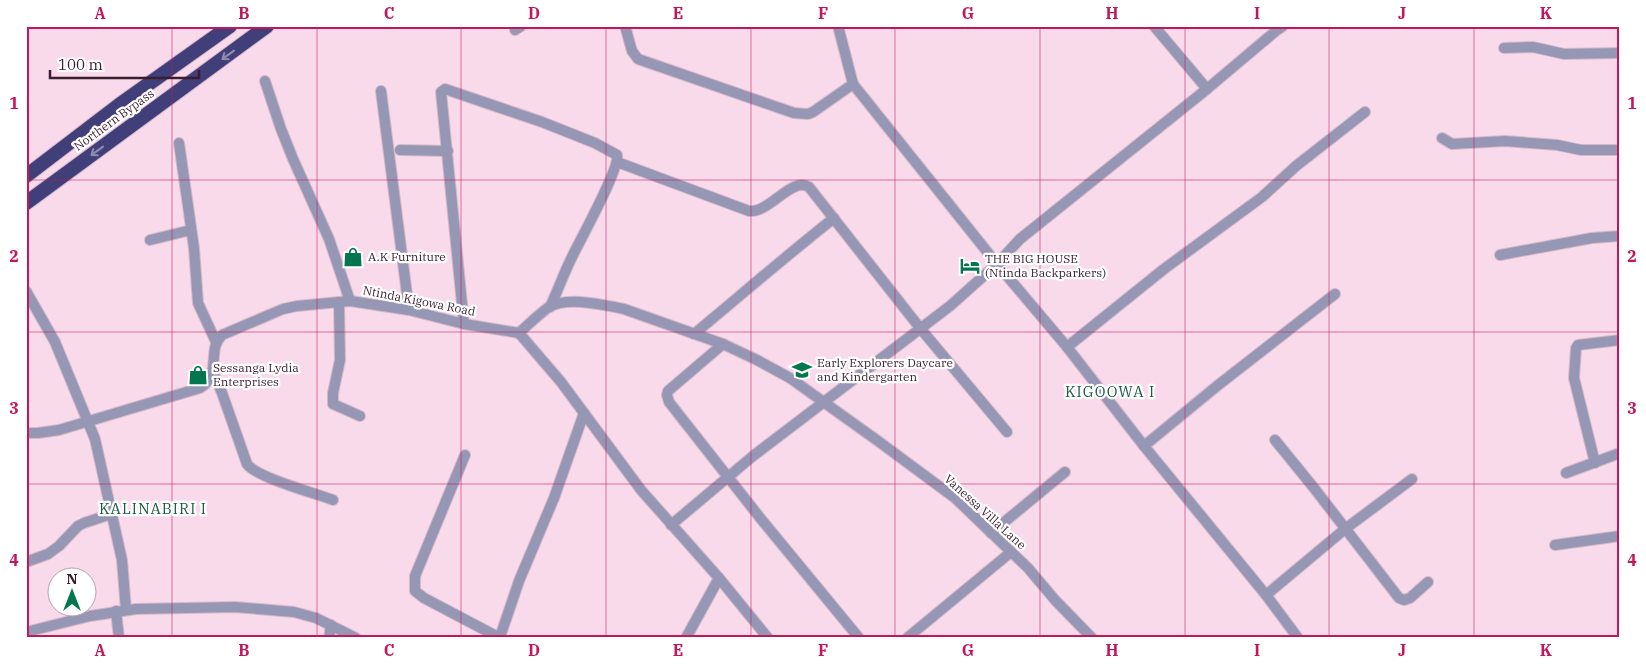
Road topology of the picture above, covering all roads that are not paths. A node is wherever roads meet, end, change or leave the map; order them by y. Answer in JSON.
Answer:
{"nodes":[{"id":1,"x":230,"y":26,"type":"edge"},
{"id":2,"x":267,"y":26,"type":"edge"},
{"id":3,"x":625,"y":26,"type":"edge"},
{"id":4,"x":838,"y":26,"type":"edge"},
{"id":5,"x":1154,"y":26,"type":"edge"},
{"id":6,"x":1278,"y":28,"type":"edge"},
{"id":7,"x":1504,"y":48,"type":"dead end"},
{"id":8,"x":1620,"y":54,"type":"edge"},
{"id":9,"x":265,"y":81,"type":"dead end"},
{"id":10,"x":853,"y":84,"type":"junction"},
{"id":11,"x":1207,"y":89,"type":"junction"},
{"id":12,"x":381,"y":91,"type":"dead end"},
{"id":13,"x":1365,"y":112,"type":"dead end"},
{"id":14,"x":1442,"y":138,"type":"dead end"},
{"id":15,"x":179,"y":143,"type":"dead end"},
{"id":16,"x":400,"y":150,"type":"dead end"},
{"id":17,"x":1620,"y":150,"type":"edge"},
{"id":18,"x":448,"y":151,"type":"junction"},
{"id":19,"x":617,"y":162,"type":"junction"},
{"id":20,"x":26,"y":176,"type":"edge"},
{"id":21,"x":26,"y":203,"type":"edge"},
{"id":22,"x":834,"y":218,"type":"junction"},
{"id":23,"x":191,"y":230,"type":"junction"},
{"id":24,"x":1620,"y":236,"type":"edge"},
{"id":25,"x":150,"y":240,"type":"dead end"},
{"id":26,"x":1500,"y":255,"type":"dead end"},
{"id":27,"x":997,"y":264,"type":"junction"},
{"id":28,"x":26,"y":291,"type":"edge"},
{"id":29,"x":1335,"y":294,"type":"dead end"},
{"id":30,"x":345,"y":301,"type":"junction"},
{"id":31,"x":550,"y":306,"type":"junction"},
{"id":32,"x":409,"y":310,"type":"junction"},
{"id":33,"x":464,"y":324,"type":"junction"},
{"id":34,"x":920,"y":328,"type":"junction"},
{"id":35,"x":519,"y":333,"type":"junction"},
{"id":36,"x":694,"y":334,"type":"junction"},
{"id":37,"x":1620,"y":340,"type":"edge"},
{"id":38,"x":216,"y":342,"type":"junction"},
{"id":39,"x":723,"y":344,"type":"junction"},
{"id":40,"x":1067,"y":347,"type":"junction"},
{"id":41,"x":213,"y":372,"type":"junction"},
{"id":42,"x":824,"y":402,"type":"junction"},
{"id":43,"x":584,"y":413,"type":"junction"},
{"id":44,"x":360,"y":416,"type":"dead end"},
{"id":45,"x":88,"y":421,"type":"junction"},
{"id":46,"x":1007,"y":432,"type":"dead end"},
{"id":47,"x":26,"y":433,"type":"edge"},
{"id":48,"x":1275,"y":440,"type":"dead end"},
{"id":49,"x":1144,"y":446,"type":"junction"},
{"id":50,"x":1620,"y":453,"type":"edge"},
{"id":51,"x":465,"y":455,"type":"dead end"},
{"id":52,"x":1595,"y":463,"type":"junction"},
{"id":53,"x":1065,"y":472,"type":"dead end"},
{"id":54,"x":1566,"y":473,"type":"dead end"},
{"id":55,"x":728,"y":477,"type":"junction"},
{"id":56,"x":1412,"y":479,"type":"dead end"},
{"id":57,"x":333,"y":500,"type":"dead end"},
{"id":58,"x":110,"y":514,"type":"junction"},
{"id":59,"x":671,"y":525,"type":"junction"},
{"id":60,"x":1345,"y":529,"type":"junction"},
{"id":61,"x":991,"y":533,"type":"junction"},
{"id":62,"x":1620,"y":536,"type":"edge"},
{"id":63,"x":1556,"y":545,"type":"dead end"},
{"id":64,"x":1011,"y":552,"type":"junction"},
{"id":65,"x":26,"y":562,"type":"edge"},
{"id":66,"x":719,"y":578,"type":"junction"},
{"id":67,"x":1428,"y":582,"type":"dead end"},
{"id":68,"x":1266,"y":595,"type":"junction"},
{"id":69,"x":121,"y":610,"type":"junction"},
{"id":70,"x":331,"y":625,"type":"junction"},
{"id":71,"x":26,"y":632,"type":"edge"},
{"id":72,"x":119,"y":638,"type":"edge"},
{"id":73,"x":329,"y":638,"type":"edge"},
{"id":74,"x":356,"y":638,"type":"edge"},
{"id":75,"x":500,"y":638,"type":"edge"},
{"id":76,"x":686,"y":638,"type":"edge"},
{"id":77,"x":768,"y":638,"type":"edge"},
{"id":78,"x":858,"y":638,"type":"edge"},
{"id":79,"x":907,"y":638,"type":"edge"},
{"id":80,"x":1092,"y":638,"type":"edge"},
{"id":81,"x":1298,"y":638,"type":"edge"}],
"edges":[{"from":1,"to":20,"type":"highway","name":"Northern Bypass"},
{"from":2,"to":21,"type":"highway","name":"Northern Bypass","one_way":true},
{"from":3,"to":10,"type":"street"},
{"from":4,"to":10,"type":"street"},
{"from":5,"to":11,"type":"street"},
{"from":6,"to":11,"type":"street"},
{"from":7,"to":8,"type":"street"},
{"from":9,"to":30,"type":"street"},
{"from":10,"to":27,"type":"street"},
{"from":11,"to":27,"type":"street"},
{"from":12,"to":32,"type":"street"},
{"from":13,"to":40,"type":"street"},
{"from":14,"to":17,"type":"street"},
{"from":15,"to":23,"type":"street"},
{"from":16,"to":18,"type":"street"},
{"from":18,"to":19,"type":"street"},
{"from":18,"to":33,"type":"street"},
{"from":19,"to":22,"type":"street"},
{"from":19,"to":31,"type":"street"},
{"from":22,"to":34,"type":"street"},
{"from":22,"to":36,"type":"street"},
{"from":23,"to":25,"type":"street"},
{"from":23,"to":38,"type":"street"},
{"from":24,"to":26,"type":"street"},
{"from":27,"to":34,"type":"street"},
{"from":27,"to":40,"type":"street"},
{"from":28,"to":45,"type":"street"},
{"from":29,"to":49,"type":"street"},
{"from":30,"to":32,"type":"street","name":"Ntinda Kigowa Road"},
{"from":30,"to":38,"type":"street","name":"Ntinda Kigowa Road"},
{"from":30,"to":44,"type":"street"},
{"from":31,"to":35,"type":"street"},
{"from":31,"to":36,"type":"street"},
{"from":32,"to":33,"type":"street","name":"Ntinda Kigowa Road"},
{"from":33,"to":35,"type":"street","name":"Ntinda Kigowa Road"},
{"from":34,"to":42,"type":"street"},
{"from":34,"to":46,"type":"street"},
{"from":35,"to":43,"type":"street"},
{"from":36,"to":39,"type":"street"},
{"from":37,"to":52,"type":"street"},
{"from":38,"to":41,"type":"street"},
{"from":39,"to":42,"type":"street"},
{"from":39,"to":55,"type":"street"},
{"from":40,"to":49,"type":"street"},
{"from":41,"to":45,"type":"street"},
{"from":41,"to":57,"type":"street"},
{"from":42,"to":55,"type":"street"},
{"from":42,"to":61,"type":"street","name":"Vanessa Villa Lane"},
{"from":43,"to":59,"type":"street"},
{"from":43,"to":75,"type":"street"},
{"from":45,"to":47,"type":"street"},
{"from":45,"to":58,"type":"street"},
{"from":48,"to":60,"type":"street"},
{"from":49,"to":68,"type":"street"},
{"from":50,"to":52,"type":"street"},
{"from":51,"to":75,"type":"street"},
{"from":52,"to":54,"type":"street"},
{"from":53,"to":61,"type":"street"},
{"from":55,"to":59,"type":"street"},
{"from":55,"to":78,"type":"street"},
{"from":56,"to":60,"type":"street"},
{"from":58,"to":65,"type":"street"},
{"from":58,"to":69,"type":"street"},
{"from":59,"to":66,"type":"street"},
{"from":60,"to":67,"type":"street"},
{"from":60,"to":68,"type":"street"},
{"from":61,"to":64,"type":"street","name":"Vanessa Villa Lane"},
{"from":62,"to":63,"type":"street"},
{"from":64,"to":79,"type":"street"},
{"from":64,"to":80,"type":"street","name":"Vanessa Villa Lane"},
{"from":66,"to":76,"type":"street"},
{"from":66,"to":77,"type":"street"},
{"from":68,"to":81,"type":"street"},
{"from":69,"to":70,"type":"street"},
{"from":69,"to":71,"type":"street"},
{"from":69,"to":72,"type":"street"},
{"from":70,"to":73,"type":"street"},
{"from":70,"to":74,"type":"street"}]}
